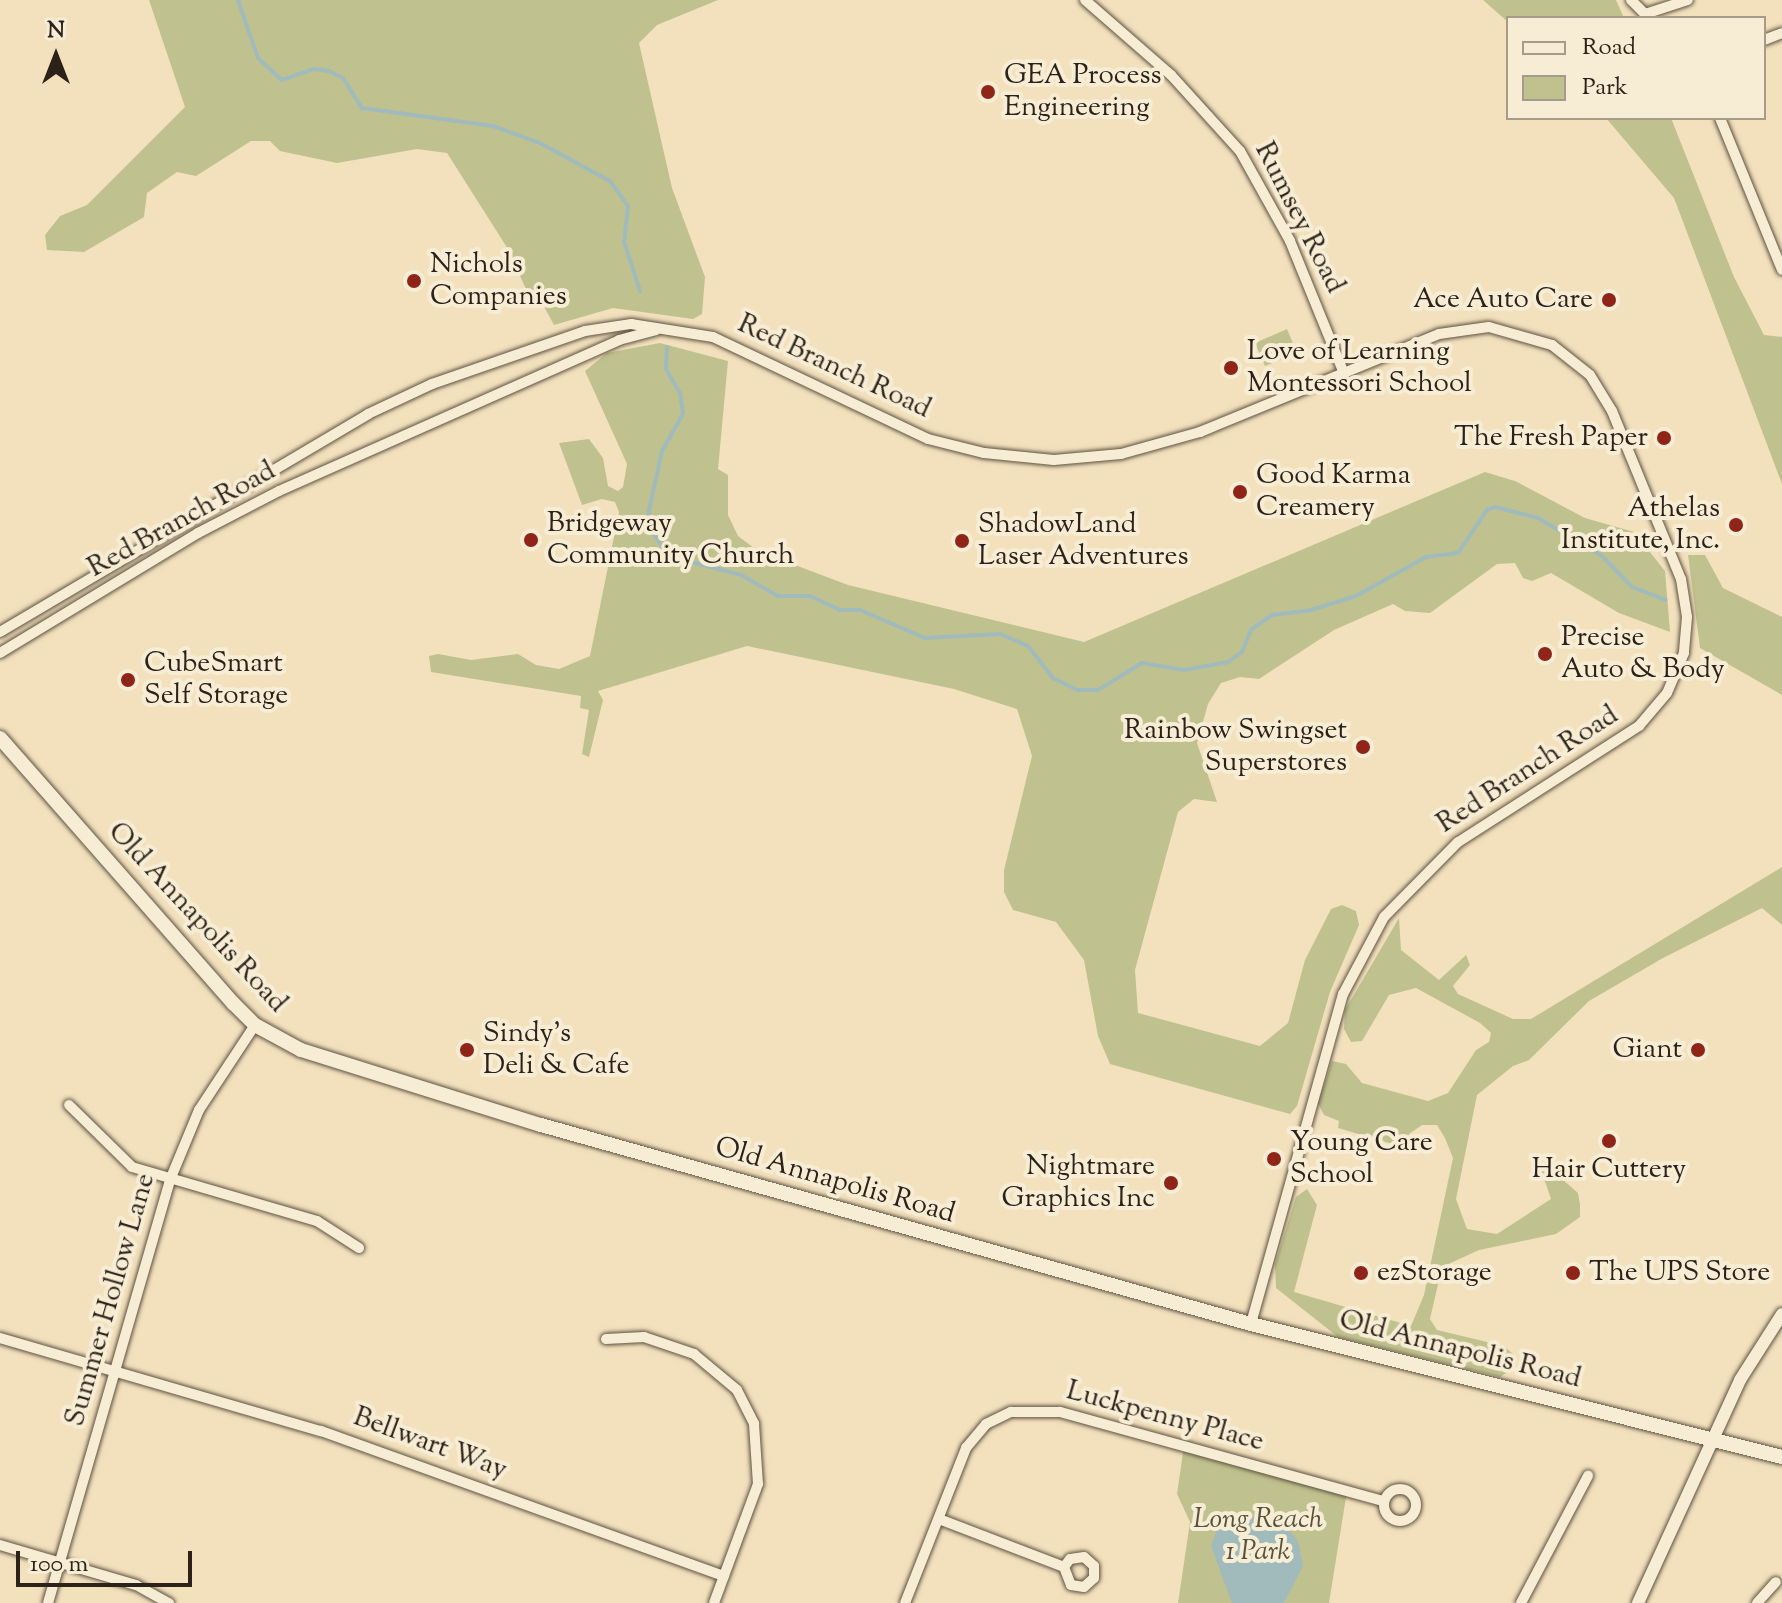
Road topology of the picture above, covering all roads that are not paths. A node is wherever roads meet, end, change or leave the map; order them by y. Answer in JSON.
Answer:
{"nodes":[{"id":1,"x":1085,"y":0,"type":"edge"},
{"id":2,"x":1631,"y":0,"type":"edge"},
{"id":3,"x":1688,"y":0,"type":"edge"},
{"id":4,"x":1721,"y":120,"type":"edge"},
{"id":5,"x":1778,"y":251,"type":"edge"},
{"id":6,"x":1782,"y":270,"type":"edge"},
{"id":7,"x":660,"y":329,"type":"junction"},
{"id":8,"x":1344,"y":373,"type":"junction"},
{"id":9,"x":0,"y":632,"type":"edge"},
{"id":10,"x":0,"y":653,"type":"edge"},
{"id":11,"x":0,"y":738,"type":"edge"},
{"id":12,"x":255,"y":1025,"type":"junction"},
{"id":13,"x":69,"y":1105,"type":"dead end"},
{"id":14,"x":170,"y":1180,"type":"junction"},
{"id":15,"x":359,"y":1248,"type":"dead end"},
{"id":16,"x":1782,"y":1314,"type":"edge"},
{"id":17,"x":1251,"y":1324,"type":"junction"},
{"id":18,"x":0,"y":1338,"type":"edge"},
{"id":19,"x":606,"y":1339,"type":"dead end"},
{"id":20,"x":114,"y":1371,"type":"junction"},
{"id":21,"x":1716,"y":1440,"type":"junction"},
{"id":22,"x":1782,"y":1457,"type":"edge"},
{"id":23,"x":1588,"y":1476,"type":"dead end"},
{"id":24,"x":1384,"y":1501,"type":"dead end"},
{"id":25,"x":939,"y":1519,"type":"junction"},
{"id":26,"x":0,"y":1545,"type":"edge"},
{"id":27,"x":60,"y":1564,"type":"junction"},
{"id":28,"x":1064,"y":1567,"type":"dead end"},
{"id":29,"x":724,"y":1576,"type":"junction"},
{"id":30,"x":1776,"y":1582,"type":"dead end"},
{"id":31,"x":48,"y":1603,"type":"edge"},
{"id":32,"x":169,"y":1603,"type":"edge"},
{"id":33,"x":714,"y":1603,"type":"edge"},
{"id":34,"x":905,"y":1603,"type":"edge"},
{"id":35,"x":1521,"y":1603,"type":"edge"},
{"id":36,"x":1638,"y":1603,"type":"edge"},
{"id":37,"x":1757,"y":1603,"type":"edge"}],
"edges":[{"from":1,"to":8,"type":"street","name":"Rumsey Road"},
{"from":2,"to":3,"type":"street"},
{"from":4,"to":5,"type":"street"},
{"from":5,"to":6,"type":"street"},
{"from":7,"to":8,"type":"street","name":"Red Branch Road"},
{"from":7,"to":9,"type":"street","name":"Red Branch Road"},
{"from":7,"to":10,"type":"street","name":"Red Branch Road"},
{"from":8,"to":17,"type":"street","name":"Red Branch Road"},
{"from":11,"to":12,"type":"main road","name":"Old Annapolis Road"},
{"from":12,"to":14,"type":"street","name":"Summer Hollow Lane"},
{"from":12,"to":17,"type":"main road","name":"Old Annapolis Road"},
{"from":13,"to":14,"type":"street"},
{"from":14,"to":15,"type":"street"},
{"from":14,"to":20,"type":"street","name":"Summer Hollow Lane"},
{"from":16,"to":21,"type":"street"},
{"from":17,"to":21,"type":"main road","name":"Old Annapolis Road"},
{"from":18,"to":20,"type":"street","name":"Bellwart Way"},
{"from":19,"to":29,"type":"street"},
{"from":20,"to":27,"type":"street","name":"Summer Hollow Lane"},
{"from":20,"to":29,"type":"street","name":"Bellwart Way"},
{"from":21,"to":22,"type":"main road","name":"Old Annapolis Road"},
{"from":21,"to":36,"type":"street"},
{"from":23,"to":35,"type":"street"},
{"from":24,"to":25,"type":"street","name":"Luckpenny Place"},
{"from":25,"to":28,"type":"street"},
{"from":25,"to":34,"type":"street","name":"Luckpenny Place"},
{"from":26,"to":27,"type":"street"},
{"from":27,"to":31,"type":"street","name":"Summer Hollow Lane"},
{"from":27,"to":32,"type":"street"},
{"from":29,"to":33,"type":"street"},
{"from":30,"to":37,"type":"street"}]}
